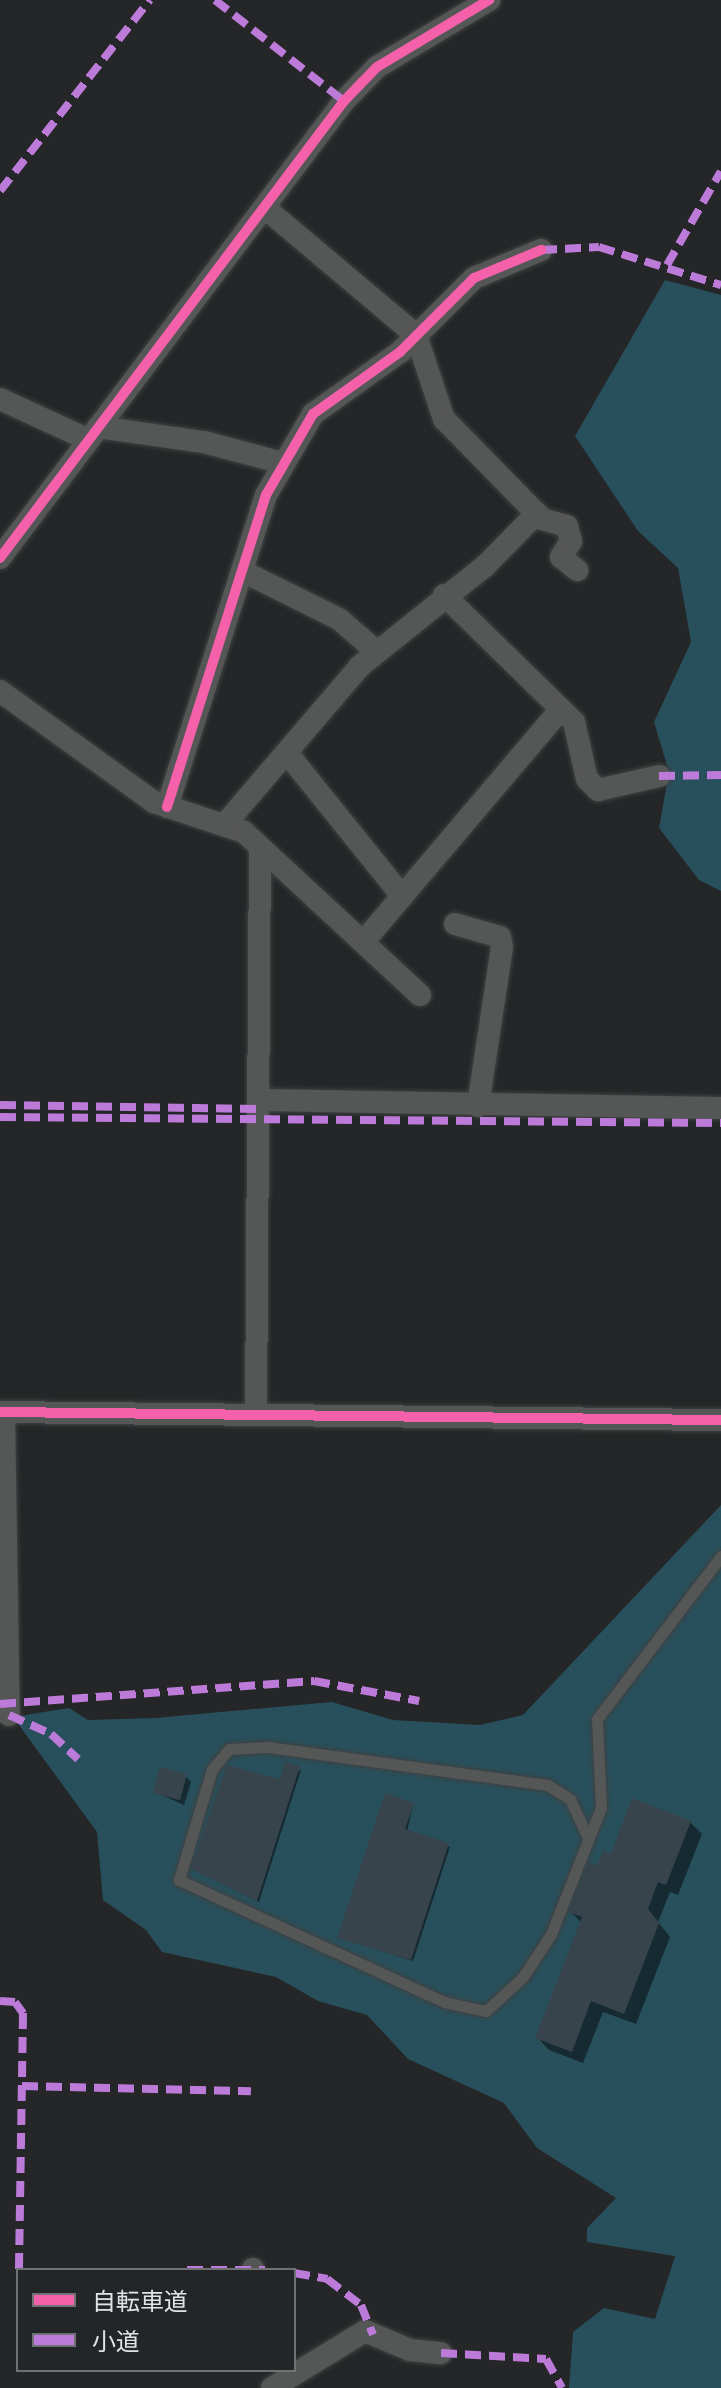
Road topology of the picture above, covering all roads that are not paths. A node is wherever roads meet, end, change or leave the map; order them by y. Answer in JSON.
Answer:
{"nodes":[{"id":1,"x":489,"y":0,"type":"edge"},
{"id":2,"x":265,"y":208,"type":"junction"},
{"id":3,"x":541,"y":250,"type":"dead end"},
{"id":4,"x":416,"y":335,"type":"junction"},
{"id":5,"x":0,"y":399,"type":"edge"},
{"id":6,"x":94,"y":434,"type":"junction"},
{"id":7,"x":283,"y":463,"type":"junction"},
{"id":8,"x":537,"y":513,"type":"junction"},
{"id":9,"x":0,"y":558,"type":"edge"},
{"id":10,"x":577,"y":570,"type":"dead end"},
{"id":11,"x":242,"y":571,"type":"junction"},
{"id":12,"x":444,"y":595,"type":"junction"},
{"id":13,"x":376,"y":651,"type":"junction"},
{"id":14,"x":0,"y":691,"type":"edge"},
{"id":15,"x":560,"y":710,"type":"junction"},
{"id":16,"x":287,"y":753,"type":"junction"},
{"id":17,"x":659,"y":776,"type":"dead end"},
{"id":18,"x":167,"y":807,"type":"junction"},
{"id":19,"x":226,"y":823,"type":"junction"},
{"id":20,"x":260,"y":848,"type":"junction"},
{"id":21,"x":402,"y":896,"type":"junction"},
{"id":22,"x":455,"y":924,"type":"dead end"},
{"id":23,"x":365,"y":940,"type":"junction"},
{"id":24,"x":420,"y":995,"type":"dead end"},
{"id":25,"x":478,"y":1106,"type":"junction"},
{"id":26,"x":721,"y":1108,"type":"edge"},
{"id":27,"x":259,"y":1111,"type":"junction"},
{"id":28,"x":2,"y":1412,"type":"edge"},
{"id":29,"x":256,"y":1415,"type":"junction"},
{"id":30,"x":721,"y":1420,"type":"edge"},
{"id":31,"x":721,"y":1556,"type":"edge"},
{"id":32,"x":9,"y":1715,"type":"dead end"},
{"id":33,"x":588,"y":1838,"type":"junction"},
{"id":34,"x":441,"y":2353,"type":"dead end"},
{"id":35,"x":296,"y":2370,"type":"edge"},
{"id":36,"x":292,"y":2372,"type":"edge"},
{"id":37,"x":273,"y":2383,"type":"edge"}],
"edges":[{"from":1,"to":2,"type":"street"},
{"from":2,"to":4,"type":"street"},
{"from":2,"to":6,"type":"street"},
{"from":3,"to":4,"type":"street"},
{"from":4,"to":7,"type":"street"},
{"from":4,"to":8,"type":"street"},
{"from":5,"to":6,"type":"street"},
{"from":6,"to":7,"type":"street"},
{"from":6,"to":9,"type":"street"},
{"from":7,"to":11,"type":"street"},
{"from":8,"to":10,"type":"street"},
{"from":8,"to":12,"type":"street"},
{"from":11,"to":13,"type":"street"},
{"from":11,"to":18,"type":"street"},
{"from":12,"to":13,"type":"street"},
{"from":12,"to":15,"type":"street"},
{"from":13,"to":16,"type":"street"},
{"from":14,"to":18,"type":"street"},
{"from":15,"to":17,"type":"street"},
{"from":15,"to":21,"type":"street"},
{"from":16,"to":19,"type":"street"},
{"from":16,"to":21,"type":"street"},
{"from":18,"to":19,"type":"street"},
{"from":19,"to":20,"type":"street"},
{"from":20,"to":23,"type":"street"},
{"from":20,"to":27,"type":"street"},
{"from":21,"to":23,"type":"street"},
{"from":22,"to":25,"type":"street"},
{"from":23,"to":24,"type":"street"},
{"from":25,"to":26,"type":"street"},
{"from":25,"to":27,"type":"street"},
{"from":27,"to":29,"type":"street"},
{"from":28,"to":29,"type":"street"},
{"from":28,"to":32,"type":"street"},
{"from":29,"to":30,"type":"street"},
{"from":31,"to":33,"type":"lane"},
{"from":33,"to":33,"type":"lane"},
{"from":34,"to":35,"type":"street"},
{"from":36,"to":37,"type":"street"}]}
